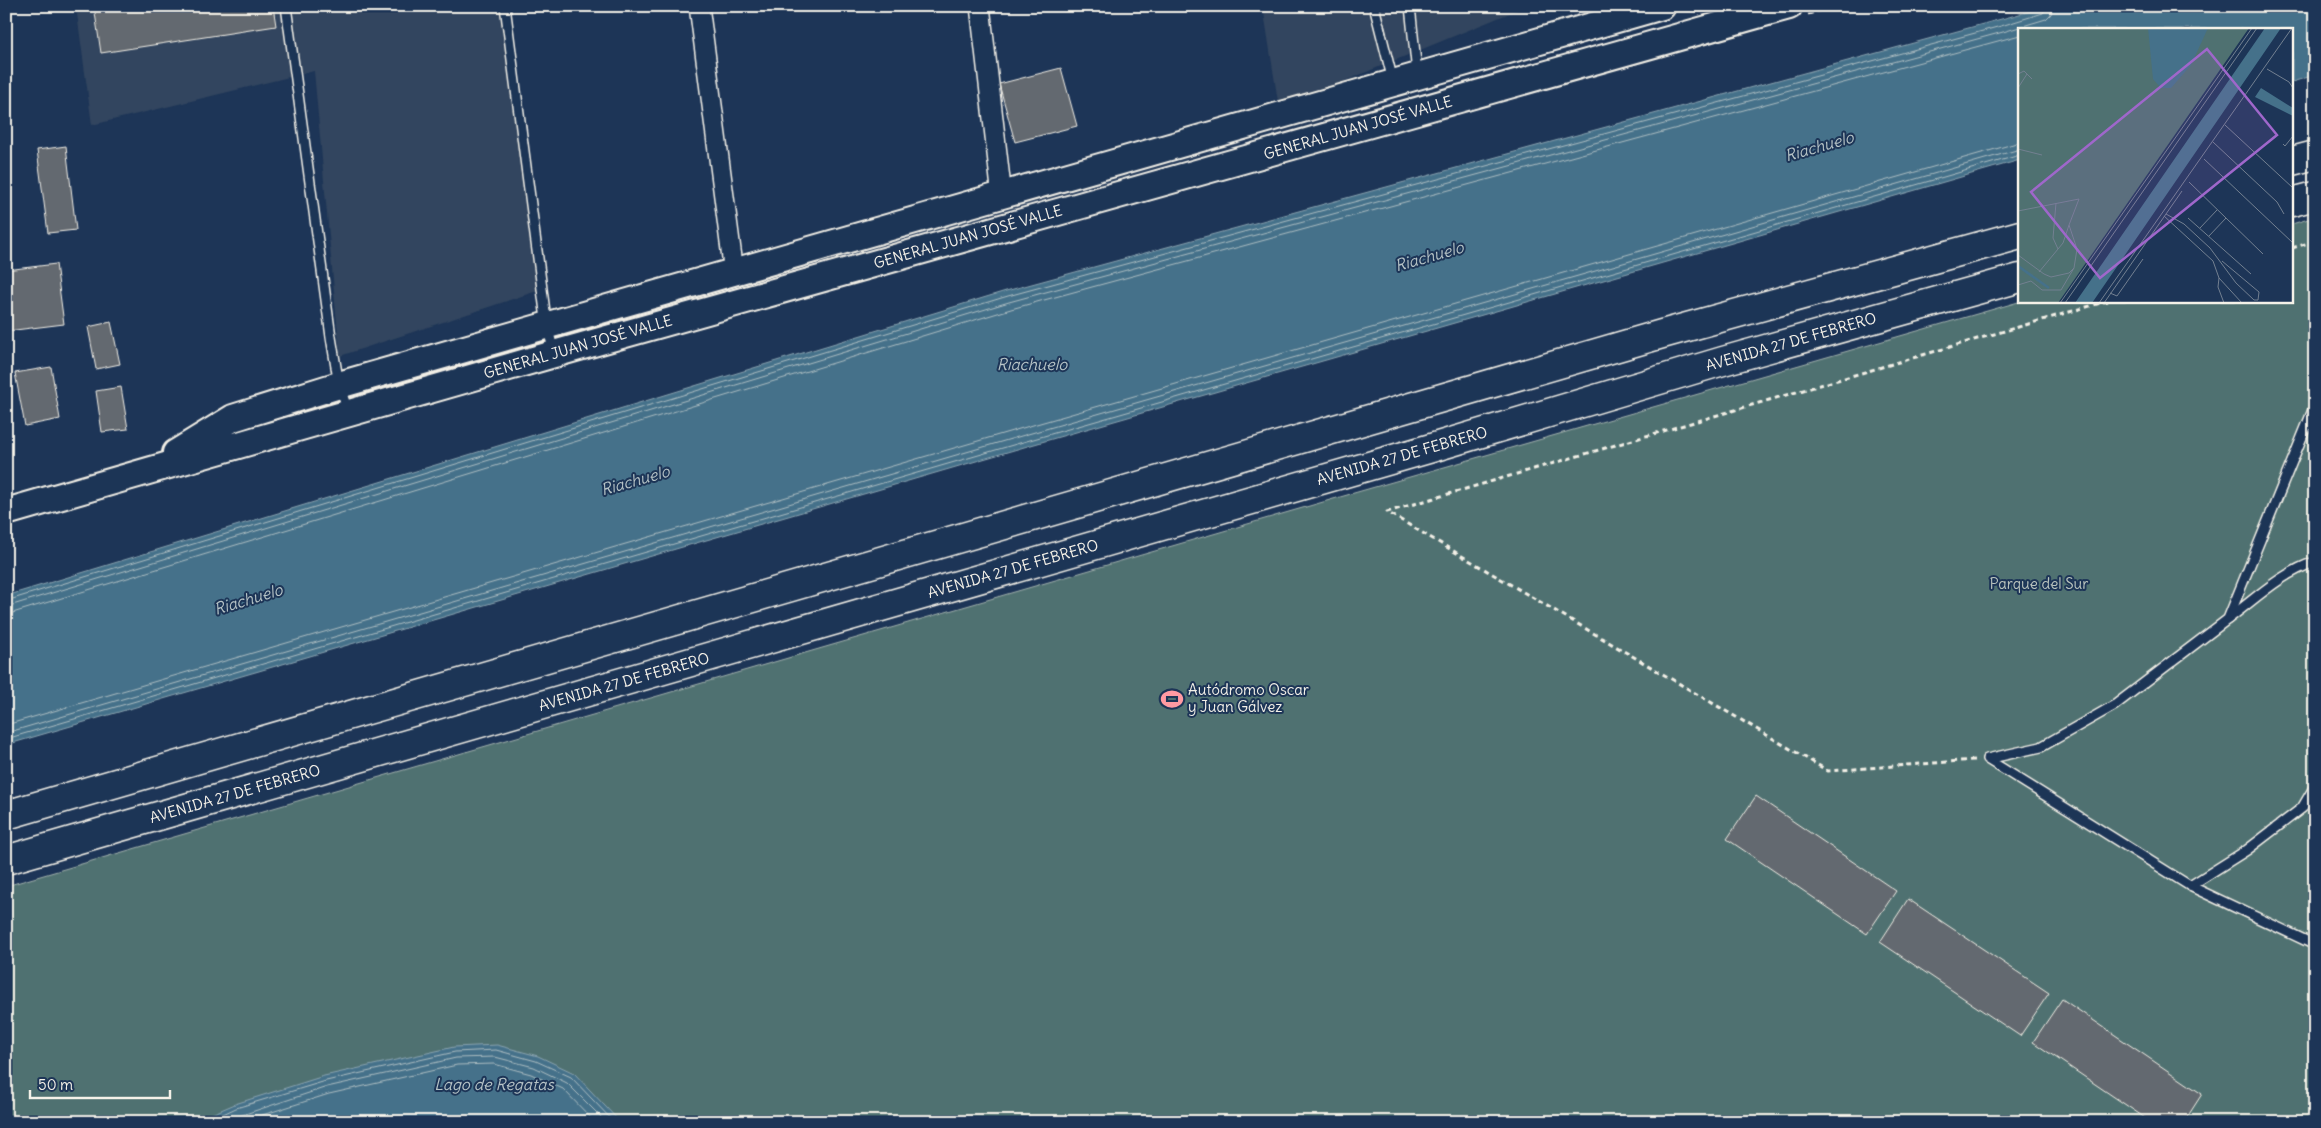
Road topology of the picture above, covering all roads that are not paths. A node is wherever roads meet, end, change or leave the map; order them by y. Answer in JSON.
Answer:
{"nodes":[{"id":1,"x":286,"y":6,"type":"edge"},
{"id":2,"x":505,"y":6,"type":"edge"},
{"id":3,"x":698,"y":6,"type":"edge"},
{"id":4,"x":980,"y":6,"type":"edge"},
{"id":5,"x":1374,"y":6,"type":"edge"},
{"id":6,"x":1410,"y":6,"type":"edge"},
{"id":7,"x":1662,"y":6,"type":"edge"},
{"id":8,"x":1789,"y":6,"type":"edge"},
{"id":9,"x":1405,"y":80,"type":"junction"},
{"id":10,"x":2315,"y":155,"type":"edge"},
{"id":11,"x":2294,"y":160,"type":"edge"},
{"id":12,"x":1002,"y":196,"type":"junction"},
{"id":13,"x":2315,"y":196,"type":"edge"},
{"id":14,"x":2294,"y":201,"type":"edge"},
{"id":15,"x":2018,"y":236,"type":"edge"},
{"id":16,"x":734,"y":273,"type":"junction"},
{"id":17,"x":2018,"y":279,"type":"edge"},
{"id":18,"x":547,"y":327,"type":"junction"},
{"id":19,"x":554,"y":354,"type":"junction"},
{"id":20,"x":339,"y":385,"type":"junction"},
{"id":21,"x":2315,"y":405,"type":"edge"},
{"id":22,"x":348,"y":413,"type":"junction"},
{"id":23,"x":147,"y":471,"type":"junction"},
{"id":24,"x":6,"y":512,"type":"edge"},
{"id":25,"x":2315,"y":562,"type":"edge"},
{"id":26,"x":2228,"y":619,"type":"junction"},
{"id":27,"x":2315,"y":786,"type":"edge"},
{"id":28,"x":6,"y":815,"type":"edge"},
{"id":29,"x":6,"y":860,"type":"edge"},
{"id":30,"x":2190,"y":886,"type":"junction"},
{"id":31,"x":2315,"y":945,"type":"edge"}],
"edges":[{"from":1,"to":20,"type":"lane"},
{"from":2,"to":18,"type":"lane"},
{"from":3,"to":16,"type":"street"},
{"from":4,"to":12,"type":"street"},
{"from":5,"to":9,"type":"lane"},
{"from":6,"to":9,"type":"lane"},
{"from":7,"to":9,"type":"main road","name":"GENERAL JUAN JOSÉ VALLE"},
{"from":8,"to":19,"type":"main road","name":"GENERAL JUAN JOSÉ VALLE"},
{"from":9,"to":12,"type":"main road","name":"GENERAL JUAN JOSÉ VALLE"},
{"from":10,"to":11,"type":"main road"},
{"from":12,"to":16,"type":"main road","name":"GENERAL JUAN JOSÉ VALLE"},
{"from":13,"to":14,"type":"main road"},
{"from":15,"to":28,"type":"main road"},
{"from":16,"to":18,"type":"main road","name":"GENERAL JUAN JOSÉ VALLE"},
{"from":17,"to":29,"type":"main road","name":"AVENIDA 27 DE FEBRERO"},
{"from":18,"to":19,"type":"lane"},
{"from":18,"to":20,"type":"main road","name":"GENERAL JUAN JOSÉ VALLE"},
{"from":19,"to":22,"type":"main road","name":"GENERAL JUAN JOSÉ VALLE"},
{"from":20,"to":22,"type":"lane"},
{"from":20,"to":23,"type":"main road","name":"GENERAL JUAN JOSÉ VALLE"},
{"from":21,"to":26,"type":"lane"},
{"from":22,"to":23,"type":"main road","name":"GENERAL JUAN JOSÉ VALLE"},
{"from":23,"to":24,"type":"main road","name":"GENERAL JUAN JOSÉ VALLE"},
{"from":25,"to":26,"type":"lane"},
{"from":26,"to":30,"type":"lane"},
{"from":27,"to":30,"type":"lane"},
{"from":30,"to":31,"type":"lane"}]}
